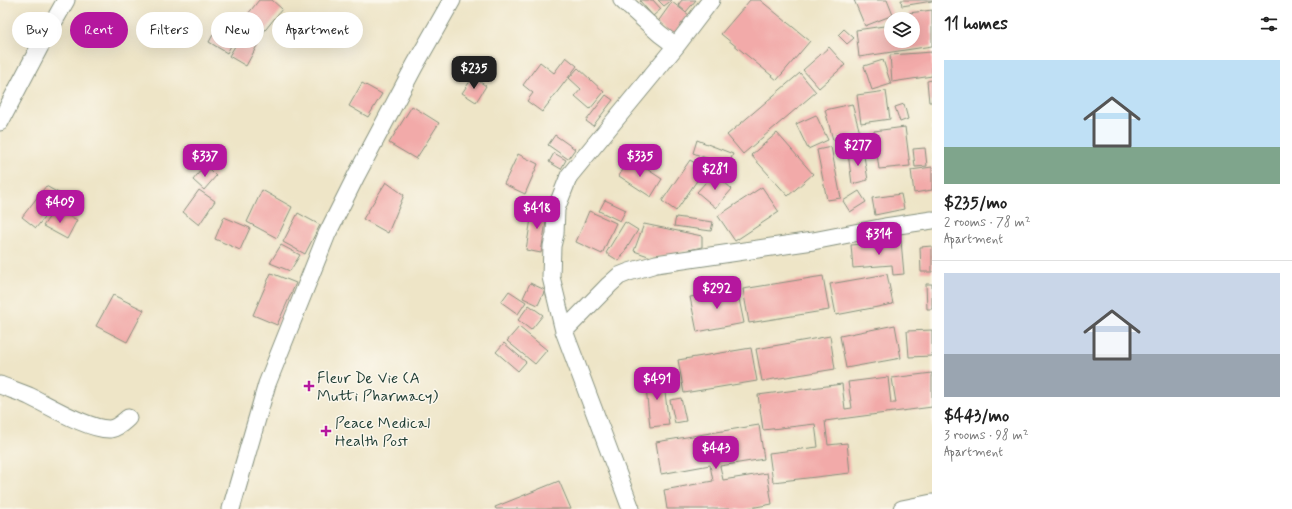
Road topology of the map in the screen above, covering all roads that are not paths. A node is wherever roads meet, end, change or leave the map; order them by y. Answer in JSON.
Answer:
{"nodes":[{"id":1,"x":66,"y":0,"type":"edge"},
{"id":2,"x":452,"y":0,"type":"edge"},
{"id":3,"x":622,"y":0,"type":"edge"},
{"id":4,"x":711,"y":0,"type":"edge"},
{"id":5,"x":676,"y":46,"type":"junction"},
{"id":6,"x":0,"y":122,"type":"edge"},
{"id":7,"x":932,"y":220,"type":"edge"},
{"id":8,"x":564,"y":331,"type":"junction"},
{"id":9,"x":0,"y":385,"type":"edge"},
{"id":10,"x":128,"y":418,"type":"dead end"},
{"id":11,"x":932,"y":503,"type":"edge"},
{"id":12,"x":231,"y":509,"type":"edge"},
{"id":13,"x":631,"y":509,"type":"edge"},
{"id":14,"x":902,"y":509,"type":"edge"}],
"edges":[{"from":1,"to":6,"type":"street"},
{"from":2,"to":12,"type":"street"},
{"from":3,"to":5,"type":"street"},
{"from":4,"to":5,"type":"street"},
{"from":5,"to":8,"type":"street"},
{"from":7,"to":8,"type":"street"},
{"from":8,"to":13,"type":"street"},
{"from":9,"to":10,"type":"street"},
{"from":11,"to":14,"type":"street"}]}
